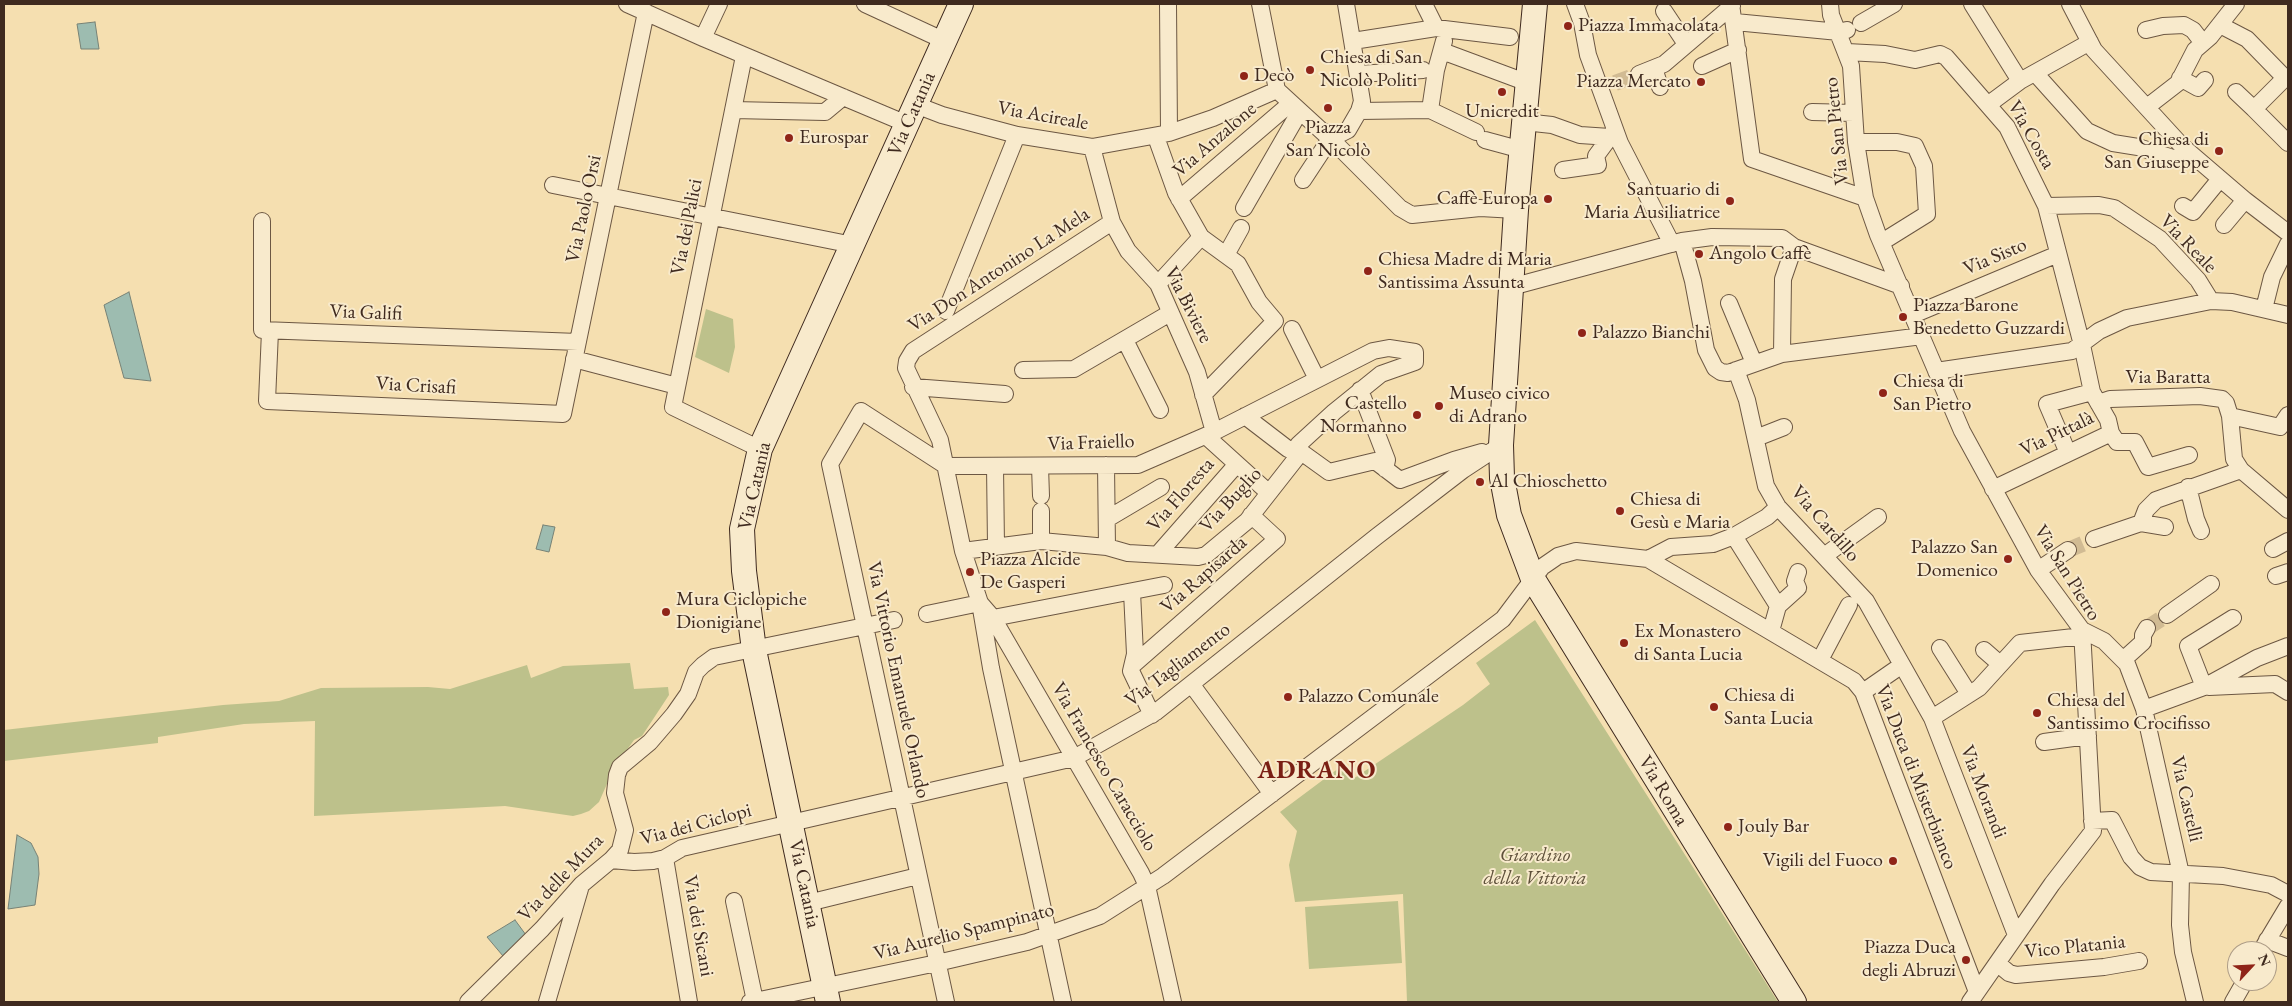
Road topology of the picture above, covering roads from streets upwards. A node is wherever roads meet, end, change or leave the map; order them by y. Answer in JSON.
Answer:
{"nodes":[{"id":1,"x":627,"y":4,"type":"edge"},
{"id":2,"x":719,"y":4,"type":"edge"},
{"id":3,"x":865,"y":4,"type":"edge"},
{"id":4,"x":961,"y":4,"type":"edge"},
{"id":5,"x":1168,"y":4,"type":"edge"},
{"id":6,"x":1260,"y":4,"type":"edge"},
{"id":7,"x":1346,"y":4,"type":"edge"},
{"id":8,"x":1424,"y":4,"type":"edge"},
{"id":9,"x":1535,"y":4,"type":"edge"},
{"id":10,"x":1575,"y":4,"type":"edge"},
{"id":11,"x":1830,"y":4,"type":"edge"},
{"id":12,"x":1894,"y":4,"type":"edge"},
{"id":13,"x":1972,"y":4,"type":"edge"},
{"id":14,"x":2070,"y":4,"type":"edge"},
{"id":15,"x":2236,"y":4,"type":"edge"},
{"id":16,"x":1731,"y":5,"type":"edge"},
{"id":17,"x":1664,"y":11,"type":"dead end"},
{"id":18,"x":646,"y":12,"type":"junction"},
{"id":19,"x":1735,"y":22,"type":"junction"},
{"id":20,"x":2220,"y":25,"type":"junction"},
{"id":21,"x":1850,"y":28,"type":"junction"},
{"id":22,"x":1441,"y":29,"type":"junction"},
{"id":23,"x":2146,"y":30,"type":"dead end"},
{"id":24,"x":1510,"y":37,"type":"dead end"},
{"id":25,"x":703,"y":38,"type":"junction"},
{"id":26,"x":945,"y":41,"type":"junction"},
{"id":27,"x":1353,"y":41,"type":"junction"},
{"id":28,"x":2090,"y":42,"type":"junction"},
{"id":29,"x":2203,"y":43,"type":"junction"},
{"id":30,"x":1686,"y":44,"type":"junction"},
{"id":31,"x":1738,"y":50,"type":"junction"},
{"id":32,"x":1442,"y":51,"type":"junction"},
{"id":33,"x":1847,"y":52,"type":"junction"},
{"id":34,"x":744,"y":56,"type":"junction"},
{"id":35,"x":1702,"y":66,"type":"dead end"},
{"id":36,"x":1654,"y":68,"type":"junction"},
{"id":37,"x":1423,"y":70,"type":"dead end"},
{"id":38,"x":2035,"y":73,"type":"junction"},
{"id":39,"x":1358,"y":74,"type":"junction"},
{"id":40,"x":1639,"y":74,"type":"tunnel mouth"},
{"id":41,"x":2205,"y":80,"type":"dead end"},
{"id":42,"x":2287,"y":80,"type":"edge"},
{"id":43,"x":2020,"y":81,"type":"junction"},
{"id":44,"x":2179,"y":81,"type":"junction"},
{"id":45,"x":1528,"y":83,"type":"junction"},
{"id":46,"x":1660,"y":87,"type":"dead end"},
{"id":47,"x":1277,"y":90,"type":"junction"},
{"id":48,"x":2236,"y":92,"type":"dead end"},
{"id":49,"x":843,"y":97,"type":"junction"},
{"id":50,"x":1989,"y":104,"type":"junction"},
{"id":51,"x":2147,"y":106,"type":"junction"},
{"id":52,"x":2254,"y":109,"type":"junction"},
{"id":53,"x":733,"y":110,"type":"junction"},
{"id":54,"x":1430,"y":110,"type":"junction"},
{"id":55,"x":1359,"y":111,"type":"junction"},
{"id":56,"x":1812,"y":112,"type":"dead end"},
{"id":57,"x":1854,"y":112,"type":"junction"},
{"id":58,"x":1291,"y":113,"type":"junction"},
{"id":59,"x":912,"y":115,"type":"junction"},
{"id":60,"x":1524,"y":122,"type":"junction"},
{"id":61,"x":1017,"y":135,"type":"junction"},
{"id":62,"x":1163,"y":135,"type":"junction"},
{"id":63,"x":1615,"y":138,"type":"junction"},
{"id":64,"x":1326,"y":139,"type":"junction"},
{"id":65,"x":1856,"y":142,"type":"junction"},
{"id":66,"x":2288,"y":143,"type":"edge"},
{"id":67,"x":1092,"y":147,"type":"junction"},
{"id":68,"x":1522,"y":150,"type":"junction"},
{"id":69,"x":2180,"y":153,"type":"junction"},
{"id":70,"x":1563,"y":170,"type":"dead end"},
{"id":71,"x":2220,"y":179,"type":"junction"},
{"id":72,"x":1303,"y":180,"type":"dead end"},
{"id":73,"x":552,"y":185,"type":"dead end"},
{"id":74,"x":608,"y":196,"type":"junction"},
{"id":75,"x":1865,"y":198,"type":"junction"},
{"id":76,"x":1179,"y":199,"type":"junction"},
{"id":77,"x":2245,"y":200,"type":"junction"},
{"id":78,"x":2046,"y":206,"type":"junction"},
{"id":79,"x":2183,"y":206,"type":"dead end"},
{"id":80,"x":1244,"y":208,"type":"dead end"},
{"id":81,"x":1516,"y":210,"type":"junction"},
{"id":82,"x":711,"y":217,"type":"junction"},
{"id":83,"x":262,"y":221,"type":"dead end"},
{"id":84,"x":1112,"y":222,"type":"junction"},
{"id":85,"x":2224,"y":225,"type":"dead end"},
{"id":86,"x":1241,"y":228,"type":"dead end"},
{"id":87,"x":2288,"y":233,"type":"edge"},
{"id":88,"x":1201,"y":237,"type":"junction"},
{"id":89,"x":1681,"y":242,"type":"junction"},
{"id":90,"x":2288,"y":244,"type":"edge"},
{"id":91,"x":853,"y":245,"type":"junction"},
{"id":92,"x":1794,"y":247,"type":"junction"},
{"id":93,"x":1885,"y":248,"type":"junction"},
{"id":94,"x":2058,"y":254,"type":"junction"},
{"id":95,"x":1226,"y":255,"type":"junction"},
{"id":96,"x":1158,"y":284,"type":"junction"},
{"id":97,"x":1512,"y":286,"type":"junction"},
{"id":98,"x":1901,"y":286,"type":"junction"},
{"id":99,"x":2210,"y":301,"type":"junction"},
{"id":100,"x":1729,"y":303,"type":"dead end"},
{"id":101,"x":2264,"y":309,"type":"junction"},
{"id":102,"x":946,"y":311,"type":"dead end"},
{"id":103,"x":1170,"y":313,"type":"junction"},
{"id":104,"x":2288,"y":315,"type":"edge"},
{"id":105,"x":1913,"y":316,"type":"junction"},
{"id":106,"x":1292,"y":329,"type":"dead end"},
{"id":107,"x":270,"y":331,"type":"junction"},
{"id":108,"x":1922,"y":336,"type":"junction"},
{"id":109,"x":1124,"y":340,"type":"junction"},
{"id":110,"x":578,"y":342,"type":"junction"},
{"id":111,"x":2082,"y":344,"type":"junction"},
{"id":112,"x":1372,"y":351,"type":"joint"},
{"id":113,"x":1782,"y":354,"type":"junction"},
{"id":114,"x":574,"y":359,"type":"junction"},
{"id":115,"x":1754,"y":364,"type":"junction"},
{"id":116,"x":1023,"y":370,"type":"dead end"},
{"id":117,"x":1736,"y":370,"type":"junction"},
{"id":118,"x":1317,"y":379,"type":"junction"},
{"id":119,"x":1939,"y":379,"type":"junction"},
{"id":120,"x":677,"y":386,"type":"junction"},
{"id":121,"x":913,"y":387,"type":"junction"},
{"id":122,"x":1360,"y":390,"type":"junction"},
{"id":123,"x":1005,"y":394,"type":"dead end"},
{"id":124,"x":1203,"y":395,"type":"junction"},
{"id":125,"x":2095,"y":397,"type":"junction"},
{"id":126,"x":1160,"y":410,"type":"dead end"},
{"id":127,"x":563,"y":414,"type":"joint"},
{"id":128,"x":2288,"y":415,"type":"edge"},
{"id":129,"x":1245,"y":416,"type":"junction"},
{"id":130,"x":2230,"y":416,"type":"junction"},
{"id":131,"x":1784,"y":427,"type":"dead end"},
{"id":132,"x":2111,"y":433,"type":"junction"},
{"id":133,"x":1210,"y":434,"type":"junction"},
{"id":134,"x":1756,"y":438,"type":"junction"},
{"id":135,"x":1498,"y":447,"type":"junction"},
{"id":136,"x":760,"y":449,"type":"junction"},
{"id":137,"x":1297,"y":452,"type":"junction"},
{"id":138,"x":2068,"y":453,"type":"junction"},
{"id":139,"x":2189,"y":455,"type":"dead end"},
{"id":140,"x":1237,"y":464,"type":"junction"},
{"id":141,"x":1382,"y":464,"type":"junction"},
{"id":142,"x":1106,"y":465,"type":"junction"},
{"id":143,"x":946,"y":466,"type":"junction"},
{"id":144,"x":995,"y":466,"type":"junction"},
{"id":145,"x":1040,"y":466,"type":"junction"},
{"id":146,"x":2240,"y":470,"type":"junction"},
{"id":147,"x":1161,"y":487,"type":"dead end"},
{"id":148,"x":2188,"y":487,"type":"junction"},
{"id":149,"x":1993,"y":489,"type":"junction"},
{"id":150,"x":1269,"y":493,"type":"junction"},
{"id":151,"x":1778,"y":507,"type":"junction"},
{"id":152,"x":2288,"y":510,"type":"edge"},
{"id":153,"x":1251,"y":515,"type":"junction"},
{"id":154,"x":1878,"y":517,"type":"dead end"},
{"id":155,"x":1107,"y":519,"type":"junction"},
{"id":156,"x":2141,"y":523,"type":"junction"},
{"id":157,"x":2165,"y":526,"type":"dead end"},
{"id":158,"x":2201,"y":531,"type":"dead end"},
{"id":159,"x":1734,"y":536,"type":"junction"},
{"id":160,"x":2094,"y":539,"type":"tunnel mouth"},
{"id":161,"x":1041,"y":541,"type":"junction"},
{"id":162,"x":2288,"y":541,"type":"edge"},
{"id":163,"x":996,"y":546,"type":"junction"},
{"id":164,"x":1107,"y":547,"type":"junction"},
{"id":165,"x":2273,"y":549,"type":"dead end"},
{"id":166,"x":971,"y":550,"type":"junction"},
{"id":167,"x":2068,"y":550,"type":"tunnel mouth"},
{"id":168,"x":1158,"y":554,"type":"junction"},
{"id":169,"x":1824,"y":556,"type":"junction"},
{"id":170,"x":1648,"y":559,"type":"junction"},
{"id":171,"x":2038,"y":570,"type":"junction"},
{"id":172,"x":1798,"y":572,"type":"dead end"},
{"id":173,"x":1533,"y":579,"type":"junction"},
{"id":174,"x":2211,"y":584,"type":"dead end"},
{"id":175,"x":1164,"y":585,"type":"dead end"},
{"id":176,"x":1132,"y":592,"type":"junction"},
{"id":177,"x":980,"y":603,"type":"junction"},
{"id":178,"x":1849,"y":605,"type":"dead end"},
{"id":179,"x":1778,"y":606,"type":"junction"},
{"id":180,"x":927,"y":614,"type":"dead end"},
{"id":181,"x":2167,"y":615,"type":"tunnel mouth"},
{"id":182,"x":1001,"y":616,"type":"junction"},
{"id":183,"x":2233,"y":618,"type":"dead end"},
{"id":184,"x":894,"y":620,"type":"dead end"},
{"id":185,"x":865,"y":627,"type":"junction"},
{"id":186,"x":2147,"y":628,"type":"tunnel mouth"},
{"id":187,"x":1771,"y":630,"type":"junction"},
{"id":188,"x":2083,"y":633,"type":"junction"},
{"id":189,"x":2288,"y":646,"type":"edge"},
{"id":190,"x":1940,"y":648,"type":"dead end"},
{"id":191,"x":754,"y":650,"type":"junction"},
{"id":192,"x":1984,"y":650,"type":"dead end"},
{"id":193,"x":1820,"y":660,"type":"junction"},
{"id":194,"x":2123,"y":660,"type":"junction"},
{"id":195,"x":2000,"y":664,"type":"junction"},
{"id":196,"x":1020,"y":665,"type":"junction"},
{"id":197,"x":1133,"y":665,"type":"junction"},
{"id":198,"x":1902,"y":665,"type":"junction"},
{"id":199,"x":992,"y":668,"type":"junction"},
{"id":200,"x":1192,"y":685,"type":"junction"},
{"id":201,"x":2204,"y":687,"type":"junction"},
{"id":202,"x":1863,"y":692,"type":"junction"},
{"id":203,"x":2288,"y":692,"type":"edge"},
{"id":204,"x":1969,"y":694,"type":"junction"},
{"id":205,"x":2144,"y":709,"type":"junction"},
{"id":206,"x":1152,"y":715,"type":"junction"},
{"id":207,"x":1932,"y":718,"type":"junction"},
{"id":208,"x":2088,"y":736,"type":"junction"},
{"id":209,"x":2044,"y":742,"type":"dead end"},
{"id":210,"x":1074,"y":758,"type":"junction"},
{"id":211,"x":1014,"y":772,"type":"junction"},
{"id":212,"x":1272,"y":794,"type":"junction"},
{"id":213,"x":901,"y":797,"type":"junction"},
{"id":214,"x":2092,"y":821,"type":"junction"},
{"id":215,"x":791,"y":822,"type":"junction"},
{"id":216,"x":665,"y":858,"type":"junction"},
{"id":217,"x":611,"y":860,"type":"junction"},
{"id":218,"x":2181,"y":874,"type":"junction"},
{"id":219,"x":918,"y":876,"type":"junction"},
{"id":220,"x":581,"y":885,"type":"junction"},
{"id":221,"x":1147,"y":886,"type":"junction"},
{"id":222,"x":2288,"y":894,"type":"edge"},
{"id":223,"x":734,"y":901,"type":"dead end"},
{"id":224,"x":808,"y":902,"type":"junction"},
{"id":225,"x":2288,"y":906,"type":"edge"},
{"id":226,"x":2019,"y":931,"type":"junction"},
{"id":227,"x":1048,"y":936,"type":"junction"},
{"id":228,"x":2267,"y":941,"type":"edge"},
{"id":229,"x":2139,"y":961,"type":"dead end"},
{"id":230,"x":1997,"y":963,"type":"junction"},
{"id":231,"x":937,"y":964,"type":"junction"},
{"id":232,"x":2239,"y":991,"type":"edge"},
{"id":233,"x":826,"y":994,"type":"edge"},
{"id":234,"x":1973,"y":997,"type":"edge"},
{"id":235,"x":468,"y":1002,"type":"edge"},
{"id":236,"x":547,"y":1002,"type":"edge"},
{"id":237,"x":689,"y":1002,"type":"edge"},
{"id":238,"x":753,"y":1002,"type":"edge"},
{"id":239,"x":946,"y":1002,"type":"edge"},
{"id":240,"x":1063,"y":1002,"type":"edge"},
{"id":241,"x":1173,"y":1002,"type":"edge"},
{"id":242,"x":1794,"y":1002,"type":"edge"},
{"id":243,"x":2195,"y":1002,"type":"edge"},
{"id":244,"x":2233,"y":1002,"type":"edge"}],
"edges":[{"from":1,"to":18,"type":"street","name":"Via Acireale"},
{"from":2,"to":25,"type":"street"},
{"from":3,"to":26,"type":"street"},
{"from":4,"to":26,"type":"street","name":"Via Catania"},
{"from":5,"to":62,"type":"street"},
{"from":6,"to":47,"type":"street"},
{"from":7,"to":27,"type":"street"},
{"from":8,"to":22,"type":"street"},
{"from":9,"to":45,"type":"street","name":"Via Roma"},
{"from":10,"to":63,"type":"street"},
{"from":11,"to":21,"type":"street","name":"Via San Pietro"},
{"from":12,"to":21,"type":"street"},
{"from":13,"to":43,"type":"street"},
{"from":14,"to":28,"type":"street"},
{"from":15,"to":20,"type":"street"},
{"from":16,"to":19,"type":"street"},
{"from":16,"to":30,"type":"street"},
{"from":17,"to":30,"type":"street"},
{"from":18,"to":25,"type":"street","name":"Via Acireale"},
{"from":18,"to":74,"type":"street","name":"Via Paolo Orsi"},
{"from":19,"to":21,"type":"street"},
{"from":19,"to":31,"type":"street"},
{"from":20,"to":29,"type":"street"},
{"from":20,"to":42,"type":"street"},
{"from":21,"to":33,"type":"street","name":"Via San Pietro"},
{"from":22,"to":24,"type":"street"},
{"from":22,"to":27,"type":"street"},
{"from":22,"to":32,"type":"street"},
{"from":23,"to":29,"type":"street"},
{"from":25,"to":34,"type":"street","name":"Via Acireale"},
{"from":26,"to":59,"type":"street","name":"Via Catania"},
{"from":27,"to":39,"type":"street"},
{"from":28,"to":38,"type":"street"},
{"from":28,"to":51,"type":"street"},
{"from":29,"to":44,"type":"street"},
{"from":30,"to":36,"type":"street"},
{"from":31,"to":35,"type":"street"},
{"from":31,"to":75,"type":"street"},
{"from":32,"to":45,"type":"street"},
{"from":32,"to":54,"type":"street"},
{"from":33,"to":50,"type":"street","name":"Via Costa"},
{"from":33,"to":57,"type":"street","name":"Via San Pietro"},
{"from":34,"to":49,"type":"street","name":"Via Acireale"},
{"from":34,"to":53,"type":"street","name":"Via dei Palici"},
{"from":36,"to":40,"type":"street"},
{"from":36,"to":46,"type":"street"},
{"from":37,"to":39,"type":"street"},
{"from":38,"to":43,"type":"street"},
{"from":38,"to":69,"type":"street"},
{"from":39,"to":55,"type":"street"},
{"from":41,"to":44,"type":"street"},
{"from":42,"to":52,"type":"street"},
{"from":43,"to":50,"type":"street"},
{"from":44,"to":51,"type":"street"},
{"from":45,"to":60,"type":"street","name":"Via Roma"},
{"from":47,"to":58,"type":"street"},
{"from":47,"to":62,"type":"street","name":"Via Acireale"},
{"from":48,"to":52,"type":"street"},
{"from":49,"to":53,"type":"street"},
{"from":49,"to":59,"type":"street","name":"Via Acireale"},
{"from":50,"to":78,"type":"street","name":"Via Costa"},
{"from":51,"to":69,"type":"street"},
{"from":52,"to":66,"type":"street"},
{"from":53,"to":82,"type":"street","name":"Via dei Palici"},
{"from":54,"to":55,"type":"street"},
{"from":54,"to":68,"type":"street"},
{"from":55,"to":64,"type":"street"},
{"from":56,"to":57,"type":"street"},
{"from":57,"to":65,"type":"street","name":"Via San Pietro"},
{"from":58,"to":64,"type":"street"},
{"from":58,"to":76,"type":"street","name":"Via Anzalone"},
{"from":58,"to":80,"type":"street"},
{"from":59,"to":61,"type":"street","name":"Via Acireale"},
{"from":59,"to":91,"type":"street","name":"Via Catania"},
{"from":60,"to":63,"type":"street"},
{"from":60,"to":68,"type":"street","name":"Via Roma"},
{"from":61,"to":67,"type":"street","name":"Via Acireale"},
{"from":61,"to":102,"type":"street"},
{"from":62,"to":67,"type":"street","name":"Via Acireale"},
{"from":62,"to":76,"type":"street"},
{"from":63,"to":70,"type":"street"},
{"from":63,"to":89,"type":"street"},
{"from":64,"to":72,"type":"street"},
{"from":64,"to":81,"type":"street"},
{"from":65,"to":75,"type":"street","name":"Via San Pietro"},
{"from":65,"to":93,"type":"street"},
{"from":67,"to":84,"type":"street","name":"Via Biviere"},
{"from":68,"to":81,"type":"street","name":"Via Roma"},
{"from":69,"to":71,"type":"street"},
{"from":71,"to":77,"type":"street"},
{"from":71,"to":79,"type":"street"},
{"from":73,"to":74,"type":"street"},
{"from":74,"to":82,"type":"street"},
{"from":74,"to":110,"type":"street","name":"Via Paolo Orsi"},
{"from":75,"to":93,"type":"street","name":"Via San Pietro"},
{"from":76,"to":88,"type":"street"},
{"from":77,"to":85,"type":"street"},
{"from":77,"to":87,"type":"street"},
{"from":78,"to":94,"type":"street","name":"Via Costa"},
{"from":78,"to":99,"type":"street","name":"Via Reale"},
{"from":81,"to":97,"type":"street","name":"Via Roma"},
{"from":82,"to":91,"type":"street"},
{"from":82,"to":120,"type":"street","name":"Via dei Palici"},
{"from":83,"to":107,"type":"street"},
{"from":84,"to":96,"type":"street","name":"Via Biviere"},
{"from":84,"to":121,"type":"street","name":"Via Don Antonino La Mela"},
{"from":86,"to":95,"type":"street"},
{"from":88,"to":95,"type":"street"},
{"from":88,"to":96,"type":"street"},
{"from":89,"to":92,"type":"street"},
{"from":89,"to":97,"type":"street"},
{"from":89,"to":117,"type":"street"},
{"from":90,"to":101,"type":"street"},
{"from":91,"to":136,"type":"street","name":"Via Catania"},
{"from":92,"to":98,"type":"street"},
{"from":92,"to":113,"type":"street"},
{"from":93,"to":98,"type":"street","name":"Via San Pietro"},
{"from":94,"to":105,"type":"street","name":"Via Sisto"},
{"from":94,"to":111,"type":"street","name":"Via Costa"},
{"from":95,"to":124,"type":"street"},
{"from":96,"to":103,"type":"street","name":"Via Biviere"},
{"from":97,"to":135,"type":"street","name":"Via Roma"},
{"from":98,"to":105,"type":"street","name":"Via San Pietro"},
{"from":99,"to":101,"type":"street"},
{"from":99,"to":111,"type":"street"},
{"from":100,"to":115,"type":"street"},
{"from":101,"to":104,"type":"street"},
{"from":103,"to":109,"type":"street"},
{"from":103,"to":124,"type":"street","name":"Via Biviere"},
{"from":105,"to":108,"type":"street","name":"Via San Pietro"},
{"from":106,"to":118,"type":"street"},
{"from":107,"to":110,"type":"street","name":"Via Galifi"},
{"from":107,"to":127,"type":"street","name":"Via Crisafi"},
{"from":108,"to":113,"type":"street"},
{"from":108,"to":119,"type":"street","name":"Via San Pietro"},
{"from":109,"to":116,"type":"street"},
{"from":109,"to":126,"type":"street"},
{"from":110,"to":114,"type":"street","name":"Via Paolo Orsi"},
{"from":111,"to":119,"type":"street"},
{"from":111,"to":125,"type":"street","name":"Via Pittalà"},
{"from":112,"to":118,"type":"street","name":"Via Fraiello"},
{"from":112,"to":122,"type":"street","name":"Via Buglio"},
{"from":113,"to":115,"type":"street"},
{"from":114,"to":120,"type":"street"},
{"from":114,"to":127,"type":"street","name":"Via Paolo Orsi"},
{"from":115,"to":117,"type":"street"},
{"from":117,"to":134,"type":"street","name":"Via Cardillo"},
{"from":118,"to":129,"type":"street","name":"Via Fraiello"},
{"from":119,"to":149,"type":"street","name":"Via San Pietro"},
{"from":120,"to":136,"type":"street","name":"Via dei Palici"},
{"from":121,"to":123,"type":"street"},
{"from":121,"to":143,"type":"street","name":"Via Don Antonino La Mela"},
{"from":122,"to":137,"type":"street","name":"Via Buglio"},
{"from":122,"to":141,"type":"street"},
{"from":124,"to":133,"type":"street","name":"Via Biviere"},
{"from":125,"to":130,"type":"street","name":"Via Baratta"},
{"from":125,"to":132,"type":"street","name":"Via Pittalà"},
{"from":125,"to":138,"type":"street","name":"Via Baratta"},
{"from":128,"to":130,"type":"street"},
{"from":129,"to":133,"type":"street","name":"Via Fraiello"},
{"from":129,"to":137,"type":"street"},
{"from":130,"to":146,"type":"street"},
{"from":131,"to":134,"type":"street"},
{"from":132,"to":138,"type":"street","name":"Via Pittalà"},
{"from":132,"to":139,"type":"street"},
{"from":133,"to":140,"type":"street"},
{"from":133,"to":142,"type":"street","name":"Via Fraiello"},
{"from":134,"to":151,"type":"street","name":"Via Cardillo"},
{"from":135,"to":141,"type":"street"},
{"from":135,"to":173,"type":"street","name":"Via Roma"},
{"from":135,"to":200,"type":"street","name":"Via Tagliamento"},
{"from":136,"to":191,"type":"street","name":"Via Catania"},
{"from":137,"to":141,"type":"street"},
{"from":137,"to":150,"type":"street","name":"Via Buglio"},
{"from":138,"to":149,"type":"street","name":"Via Pittalà"},
{"from":140,"to":150,"type":"street"},
{"from":140,"to":168,"type":"street","name":"Via Floresta"},
{"from":142,"to":145,"type":"street","name":"Via Fraiello"},
{"from":142,"to":155,"type":"street"},
{"from":143,"to":144,"type":"street","name":"Via Fraiello"},
{"from":143,"to":166,"type":"street","name":"Via Don Antonino La Mela"},
{"from":143,"to":185,"type":"street","name":"Via Vittorio Emanuele Orlando"},
{"from":144,"to":145,"type":"street","name":"Via Fraiello"},
{"from":144,"to":163,"type":"street"},
{"from":145,"to":161,"type":"street"},
{"from":146,"to":148,"type":"street"},
{"from":146,"to":152,"type":"street"},
{"from":147,"to":155,"type":"street"},
{"from":148,"to":156,"type":"street"},
{"from":148,"to":158,"type":"street"},
{"from":149,"to":171,"type":"street","name":"Via San Pietro"},
{"from":150,"to":153,"type":"street","name":"Via Buglio"},
{"from":151,"to":159,"type":"street"},
{"from":151,"to":169,"type":"street","name":"Via Cardillo"},
{"from":153,"to":168,"type":"street","name":"Via Buglio"},
{"from":153,"to":197,"type":"street","name":"Via Rapisarda"},
{"from":154,"to":169,"type":"street"},
{"from":155,"to":164,"type":"street"},
{"from":156,"to":157,"type":"street"},
{"from":156,"to":160,"type":"street"},
{"from":159,"to":170,"type":"street"},
{"from":159,"to":179,"type":"street"},
{"from":161,"to":163,"type":"street","name":"Via Buglio"},
{"from":161,"to":164,"type":"street","name":"Via Buglio"},
{"from":162,"to":165,"type":"street"},
{"from":163,"to":166,"type":"street","name":"Via Buglio"},
{"from":164,"to":168,"type":"street","name":"Via Buglio"},
{"from":166,"to":177,"type":"street","name":"Via Don Antonino La Mela"},
{"from":167,"to":171,"type":"street"},
{"from":169,"to":198,"type":"street","name":"Via Cardillo"},
{"from":170,"to":173,"type":"street","name":"Via Aurelio Spampinato"},
{"from":170,"to":187,"type":"street","name":"Via Duca di Misterbianco"},
{"from":171,"to":188,"type":"street","name":"Via San Pietro"},
{"from":172,"to":179,"type":"street"},
{"from":173,"to":212,"type":"street","name":"Via Aurelio Spampinato"},
{"from":173,"to":242,"type":"street","name":"Via Roma"},
{"from":174,"to":181,"type":"street"},
{"from":175,"to":176,"type":"street"},
{"from":176,"to":182,"type":"street"},
{"from":176,"to":197,"type":"street"},
{"from":177,"to":180,"type":"street"},
{"from":177,"to":182,"type":"street","name":"Via Francesco Caracciolo"},
{"from":177,"to":199,"type":"street","name":"Via Don Antonino La Mela"},
{"from":178,"to":193,"type":"street"},
{"from":179,"to":187,"type":"street"},
{"from":182,"to":196,"type":"street","name":"Via Francesco Caracciolo"},
{"from":183,"to":201,"type":"street"},
{"from":184,"to":185,"type":"street","name":"Via delle Mura"},
{"from":185,"to":191,"type":"street","name":"Via delle Mura"},
{"from":185,"to":213,"type":"street","name":"Via Vittorio Emanuele Orlando"},
{"from":186,"to":194,"type":"street"},
{"from":187,"to":193,"type":"street","name":"Via Duca di Misterbianco"},
{"from":188,"to":194,"type":"street","name":"Via Castelli"},
{"from":188,"to":195,"type":"street"},
{"from":188,"to":208,"type":"street","name":"Via San Pietro"},
{"from":189,"to":201,"type":"street"},
{"from":190,"to":204,"type":"street"},
{"from":191,"to":215,"type":"street","name":"Via Catania"},
{"from":191,"to":217,"type":"street","name":"Via delle Mura"},
{"from":192,"to":195,"type":"street"},
{"from":193,"to":202,"type":"street","name":"Via Duca di Misterbianco"},
{"from":194,"to":205,"type":"street","name":"Via Castelli"},
{"from":195,"to":204,"type":"street"},
{"from":196,"to":199,"type":"street"},
{"from":196,"to":210,"type":"street","name":"Via Francesco Caracciolo"},
{"from":197,"to":206,"type":"street"},
{"from":198,"to":202,"type":"street"},
{"from":198,"to":207,"type":"street","name":"Via Morandi"},
{"from":199,"to":211,"type":"street","name":"Via Don Antonino La Mela"},
{"from":200,"to":206,"type":"street","name":"Via Tagliamento"},
{"from":200,"to":212,"type":"street"},
{"from":201,"to":203,"type":"street"},
{"from":201,"to":205,"type":"street"},
{"from":202,"to":234,"type":"street","name":"Via Duca di Misterbianco"},
{"from":204,"to":207,"type":"street"},
{"from":205,"to":218,"type":"street","name":"Via Castelli"},
{"from":206,"to":210,"type":"street","name":"Via Tagliamento"},
{"from":207,"to":226,"type":"street","name":"Via Morandi"},
{"from":208,"to":209,"type":"street"},
{"from":208,"to":214,"type":"street","name":"Via San Pietro"},
{"from":210,"to":211,"type":"street","name":"Via Tagliamento"},
{"from":210,"to":221,"type":"street","name":"Via Francesco Caracciolo"},
{"from":211,"to":213,"type":"street","name":"Via Tagliamento"},
{"from":211,"to":227,"type":"street","name":"Via Don Antonino La Mela"},
{"from":212,"to":221,"type":"street","name":"Via Aurelio Spampinato"},
{"from":213,"to":215,"type":"street","name":"Via Tagliamento"},
{"from":213,"to":219,"type":"street","name":"Via Vittorio Emanuele Orlando"},
{"from":214,"to":218,"type":"street"},
{"from":214,"to":226,"type":"street","name":"Via San Pietro"},
{"from":215,"to":216,"type":"street","name":"Via dei Ciclopi"},
{"from":215,"to":224,"type":"street","name":"Via Catania"},
{"from":216,"to":217,"type":"street","name":"Via dei Ciclopi"},
{"from":216,"to":237,"type":"street","name":"Via dei Sicani"},
{"from":217,"to":220,"type":"street","name":"Via delle Mura"},
{"from":218,"to":222,"type":"street"},
{"from":218,"to":243,"type":"street","name":"Via Castelli"},
{"from":219,"to":224,"type":"street"},
{"from":219,"to":231,"type":"street","name":"Via Vittorio Emanuele Orlando"},
{"from":220,"to":235,"type":"street","name":"Via delle Mura"},
{"from":220,"to":236,"type":"street"},
{"from":221,"to":227,"type":"street","name":"Via Aurelio Spampinato"},
{"from":221,"to":241,"type":"street","name":"Via Francesco Caracciolo"},
{"from":223,"to":238,"type":"street"},
{"from":224,"to":233,"type":"street","name":"Via Catania"},
{"from":225,"to":228,"type":"street"},
{"from":226,"to":230,"type":"street","name":"Via San Pietro"},
{"from":227,"to":231,"type":"street","name":"Via Aurelio Spampinato"},
{"from":227,"to":240,"type":"street","name":"Via Don Antonino La Mela"},
{"from":229,"to":230,"type":"street","name":"Vico Platania"},
{"from":230,"to":234,"type":"street","name":"Via San Pietro"},
{"from":231,"to":233,"type":"street","name":"Via Aurelio Spampinato"},
{"from":231,"to":239,"type":"street","name":"Via Vittorio Emanuele Orlando"},
{"from":232,"to":244,"type":"street"},
{"from":233,"to":238,"type":"street","name":"Via Aurelio Spampinato"}]}
